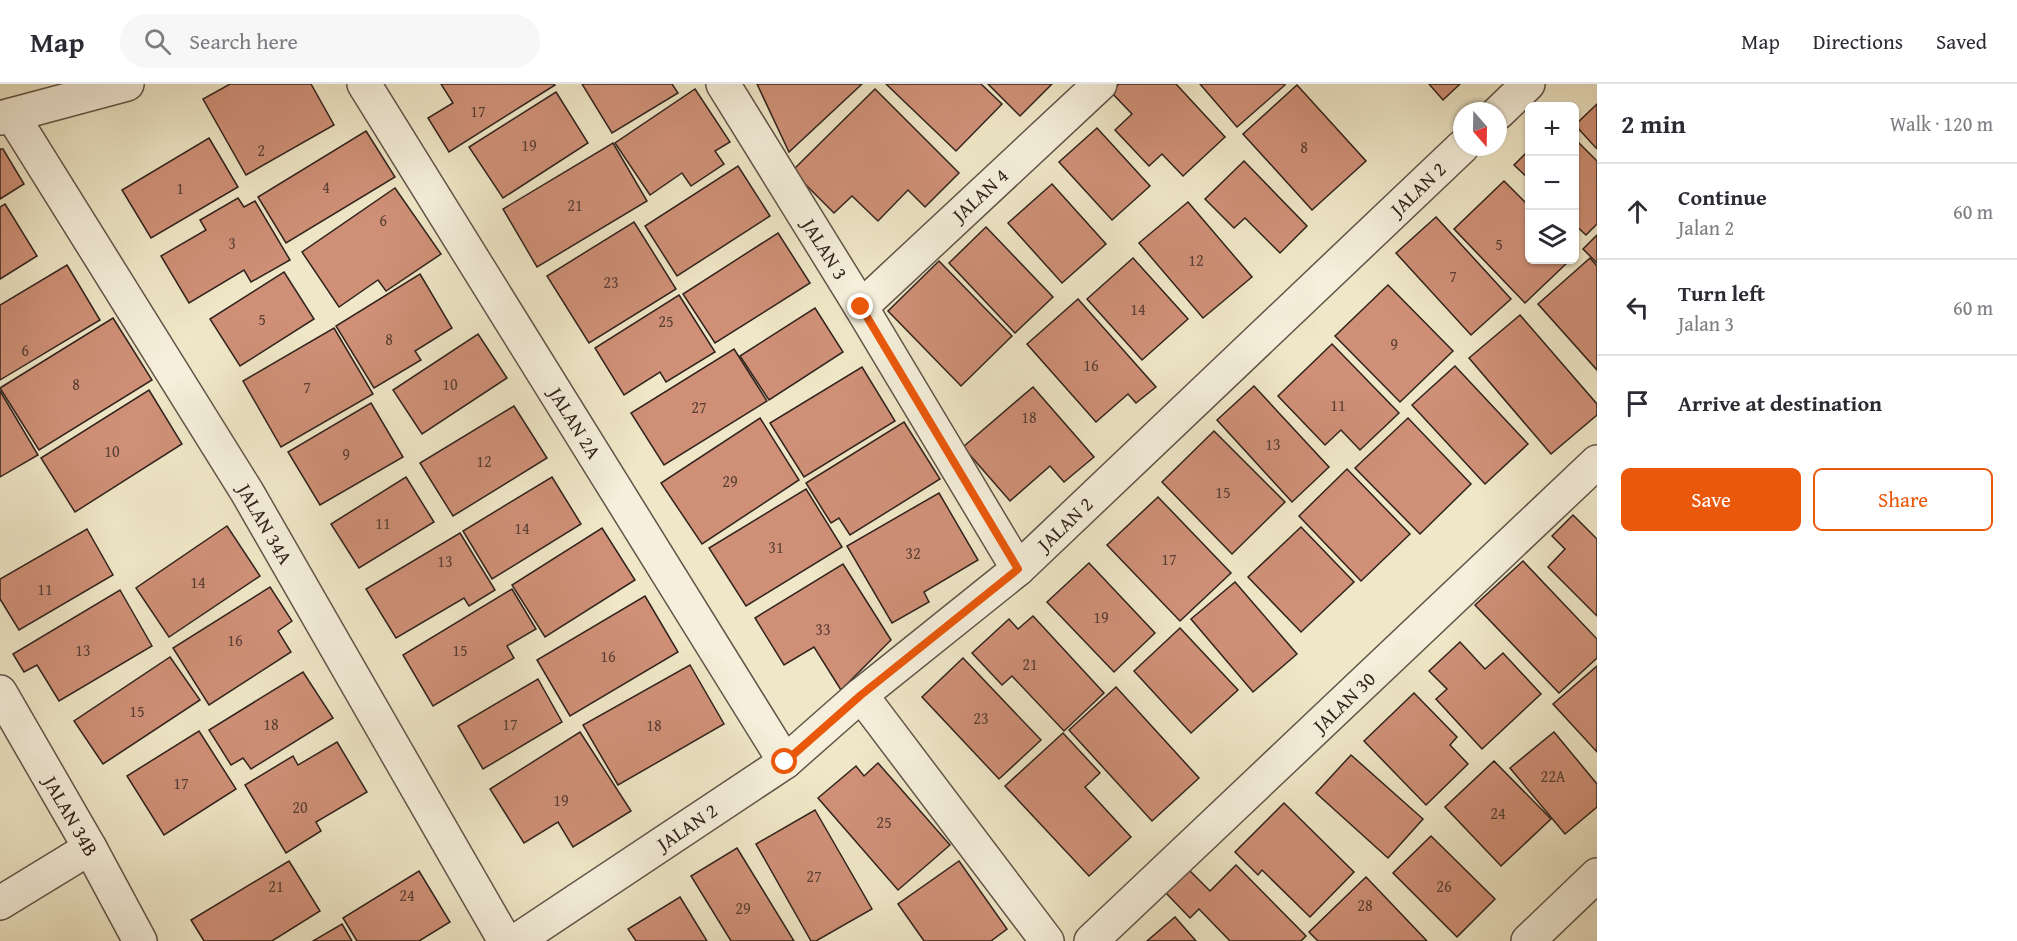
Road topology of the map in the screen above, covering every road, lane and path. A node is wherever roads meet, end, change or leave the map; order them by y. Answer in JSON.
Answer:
{"nodes":[{"id":1,"x":127,"y":84,"type":"edge"},
{"id":2,"x":364,"y":84,"type":"edge"},
{"id":3,"x":723,"y":84,"type":"edge"},
{"id":4,"x":1100,"y":84,"type":"edge"},
{"id":5,"x":1528,"y":84,"type":"edge"},
{"id":6,"x":1507,"y":104,"type":"edge"},
{"id":7,"x":6,"y":117,"type":"edge"},
{"id":8,"x":1453,"y":156,"type":"edge"},
{"id":9,"x":861,"y":307,"type":"junction"},
{"id":10,"x":1597,"y":462,"type":"edge"},
{"id":11,"x":1018,"y":569,"type":"junction"},
{"id":12,"x":0,"y":692,"type":"edge"},
{"id":13,"x":861,"y":695,"type":"junction"},
{"id":14,"x":785,"y":762,"type":"junction"},
{"id":15,"x":90,"y":848,"type":"junction"},
{"id":16,"x":1597,"y":875,"type":"edge"},
{"id":17,"x":0,"y":903,"type":"edge"},
{"id":18,"x":1559,"y":927,"type":"edge"},
{"id":19,"x":140,"y":941,"type":"edge"},
{"id":20,"x":505,"y":941,"type":"edge"},
{"id":21,"x":516,"y":941,"type":"edge"},
{"id":22,"x":1047,"y":941,"type":"edge"},
{"id":23,"x":1091,"y":941,"type":"edge"},
{"id":24,"x":1528,"y":941,"type":"edge"}],
"edges":[{"from":1,"to":7,"type":"street"},
{"from":2,"to":14,"type":"street","name":"JALAN 2A"},
{"from":3,"to":9,"type":"street","name":"JALAN 3"},
{"from":4,"to":9,"type":"street","name":"JALAN 4"},
{"from":5,"to":6,"type":"street"},
{"from":7,"to":20,"type":"street","name":"JALAN 34A"},
{"from":8,"to":11,"type":"street","name":"JALAN 2"},
{"from":9,"to":11,"type":"street","name":"JALAN 3"},
{"from":10,"to":23,"type":"street","name":"JALAN 30"},
{"from":11,"to":13,"type":"street","name":"JALAN 2"},
{"from":12,"to":15,"type":"street","name":"JALAN 34B"},
{"from":13,"to":14,"type":"street","name":"JALAN 2"},
{"from":13,"to":22,"type":"street"},
{"from":14,"to":21,"type":"street","name":"JALAN 2"},
{"from":15,"to":17,"type":"street"},
{"from":15,"to":19,"type":"street","name":"JALAN 34B"},
{"from":16,"to":18,"type":"street"},
{"from":18,"to":24,"type":"street"}]}
